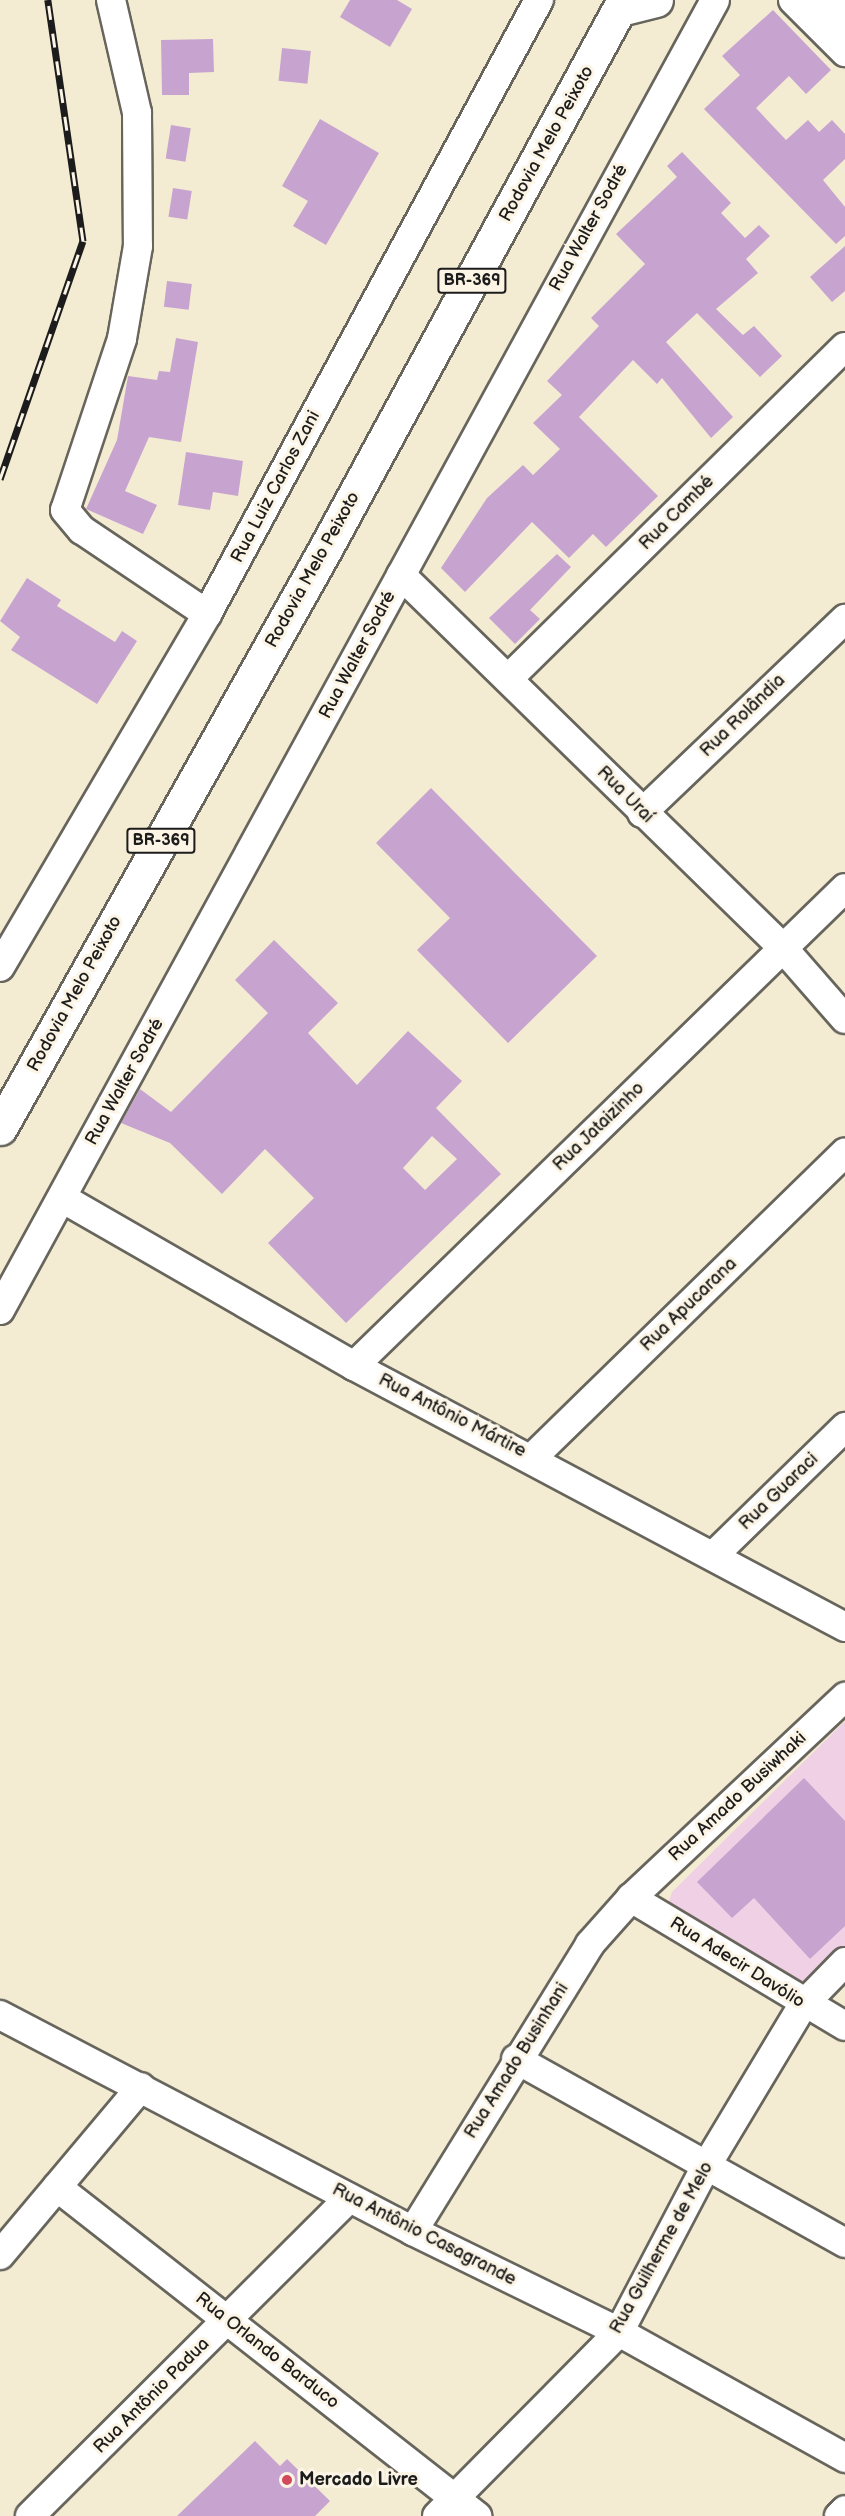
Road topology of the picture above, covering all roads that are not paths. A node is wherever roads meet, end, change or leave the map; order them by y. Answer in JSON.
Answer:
{"nodes":[{"id":1,"x":111,"y":0,"type":"edge"},
{"id":2,"x":539,"y":0,"type":"edge"},
{"id":3,"x":656,"y":0,"type":"edge"},
{"id":4,"x":715,"y":0,"type":"edge"},
{"id":5,"x":793,"y":0,"type":"edge"},
{"id":6,"x":826,"y":0,"type":"edge"},
{"id":7,"x":624,"y":3,"type":"edge"},
{"id":8,"x":845,"y":19,"type":"edge"},
{"id":9,"x":845,"y":52,"type":"edge"},
{"id":10,"x":845,"y":347,"type":"edge"},
{"id":11,"x":401,"y":575,"type":"junction"},
{"id":12,"x":207,"y":614,"type":"junction"},
{"id":13,"x":845,"y":619,"type":"edge"},
{"id":14,"x":508,"y":678,"type":"junction"},
{"id":15,"x":642,"y":813,"type":"junction"},
{"id":16,"x":845,"y":888,"type":"edge"},
{"id":17,"x":783,"y":948,"type":"junction"},
{"id":18,"x":0,"y":967,"type":"edge"},
{"id":19,"x":845,"y":1019,"type":"edge"},
{"id":20,"x":0,"y":1128,"type":"edge"},
{"id":21,"x":845,"y":1152,"type":"edge"},
{"id":22,"x":62,"y":1198,"type":"junction"},
{"id":23,"x":0,"y":1310,"type":"edge"},
{"id":24,"x":354,"y":1366,"type":"junction"},
{"id":25,"x":845,"y":1427,"type":"edge"},
{"id":26,"x":533,"y":1457,"type":"junction"},
{"id":27,"x":713,"y":1556,"type":"junction"},
{"id":28,"x":845,"y":1627,"type":"edge"},
{"id":29,"x":845,"y":1697,"type":"edge"},
{"id":30,"x":631,"y":1898,"type":"junction"},
{"id":31,"x":845,"y":1962,"type":"edge"},
{"id":32,"x":803,"y":2006,"type":"junction"},
{"id":33,"x":0,"y":2015,"type":"edge"},
{"id":34,"x":845,"y":2026,"type":"edge"},
{"id":35,"x":516,"y":2059,"type":"junction"},
{"id":36,"x":141,"y":2087,"type":"junction"},
{"id":37,"x":705,"y":2168,"type":"junction"},
{"id":38,"x":57,"y":2187,"type":"junction"},
{"id":39,"x":349,"y":2198,"type":"junction"},
{"id":40,"x":413,"y":2231,"type":"junction"},
{"id":41,"x":845,"y":2242,"type":"edge"},
{"id":42,"x":0,"y":2255,"type":"edge"},
{"id":43,"x":228,"y":2320,"type":"junction"},
{"id":44,"x":619,"y":2332,"type":"junction"},
{"id":45,"x":845,"y":2458,"type":"edge"},
{"id":46,"x":446,"y":2507,"type":"edge"},
{"id":47,"x":845,"y":2510,"type":"edge"},
{"id":48,"x":30,"y":2516,"type":"edge"},
{"id":49,"x":477,"y":2516,"type":"edge"},
{"id":50,"x":839,"y":2516,"type":"edge"}],
"edges":[{"from":1,"to":12,"type":"street"},
{"from":2,"to":12,"type":"street","name":"Rua Luiz Carlos Zani"},
{"from":3,"to":7,"type":"main road"},
{"from":4,"to":11,"type":"street","name":"Rua Walter Sodré"},
{"from":5,"to":9,"type":"street"},
{"from":6,"to":8,"type":"street"},
{"from":7,"to":20,"type":"main road","name":"Rodovia Melo Peixoto","number":"BR-369"},
{"from":10,"to":14,"type":"street","name":"Rua Cambé"},
{"from":11,"to":14,"type":"street","name":"Rua Uraí"},
{"from":11,"to":22,"type":"street","name":"Rua Walter Sodré"},
{"from":12,"to":18,"type":"street","name":"Rua Luiz Carlos Zani"},
{"from":13,"to":15,"type":"street","name":"Rua Rolândia"},
{"from":14,"to":15,"type":"street","name":"Rua Uraí"},
{"from":15,"to":17,"type":"street","name":"Rua Uraí"},
{"from":16,"to":17,"type":"street","name":"Rua Jataizinho"},
{"from":17,"to":19,"type":"street","name":"Rua Uraí"},
{"from":17,"to":24,"type":"street","name":"Rua Jataizinho"},
{"from":21,"to":26,"type":"street","name":"Rua Apucarana"},
{"from":22,"to":23,"type":"street","name":"Rua Walter Sodré"},
{"from":22,"to":24,"type":"street","name":"Rua Antônio Mártire"},
{"from":24,"to":26,"type":"street","name":"Rua Antônio Mártire"},
{"from":25,"to":27,"type":"street","name":"Rua Guaraci"},
{"from":26,"to":27,"type":"street","name":"Rua Antônio Mártire"},
{"from":27,"to":28,"type":"street","name":"Rua Antônio Mártire"},
{"from":29,"to":30,"type":"street","name":"Rua Amado Busiwhaki"},
{"from":30,"to":32,"type":"street","name":"Rua Adecir Davólio"},
{"from":30,"to":35,"type":"street","name":"Rua Amado Businhani"},
{"from":31,"to":32,"type":"street","name":"Rua Guilherme de Melo"},
{"from":32,"to":34,"type":"street","name":"Rua Adecir Davólio"},
{"from":32,"to":37,"type":"street","name":"Rua Guilherme de Melo"},
{"from":33,"to":36,"type":"street","name":"Rua Antônio Casagrande"},
{"from":35,"to":37,"type":"street"},
{"from":35,"to":40,"type":"street","name":"Rua Amado Businhani"},
{"from":36,"to":38,"type":"street"},
{"from":36,"to":39,"type":"street","name":"Rua Antônio Casagrande"},
{"from":37,"to":41,"type":"street"},
{"from":37,"to":44,"type":"street","name":"Rua Guilherme de Melo"},
{"from":38,"to":42,"type":"street"},
{"from":38,"to":43,"type":"street","name":"Rua Orlando Barduco"},
{"from":39,"to":40,"type":"street","name":"Rua Antônio Casagrande"},
{"from":39,"to":43,"type":"street","name":"Rua Antônio Padua"},
{"from":40,"to":44,"type":"street","name":"Rua Antônio Casagrande"},
{"from":43,"to":46,"type":"street","name":"Rua Orlando Barduco"},
{"from":43,"to":48,"type":"street","name":"Rua Antônio Padua"},
{"from":44,"to":45,"type":"street","name":"Rua Antônio Casagrande"},
{"from":44,"to":46,"type":"street","name":"Rua Guilherme de Melo"},
{"from":46,"to":49,"type":"street","name":"Rua Orlando Barduco"},
{"from":47,"to":50,"type":"street"}]}
